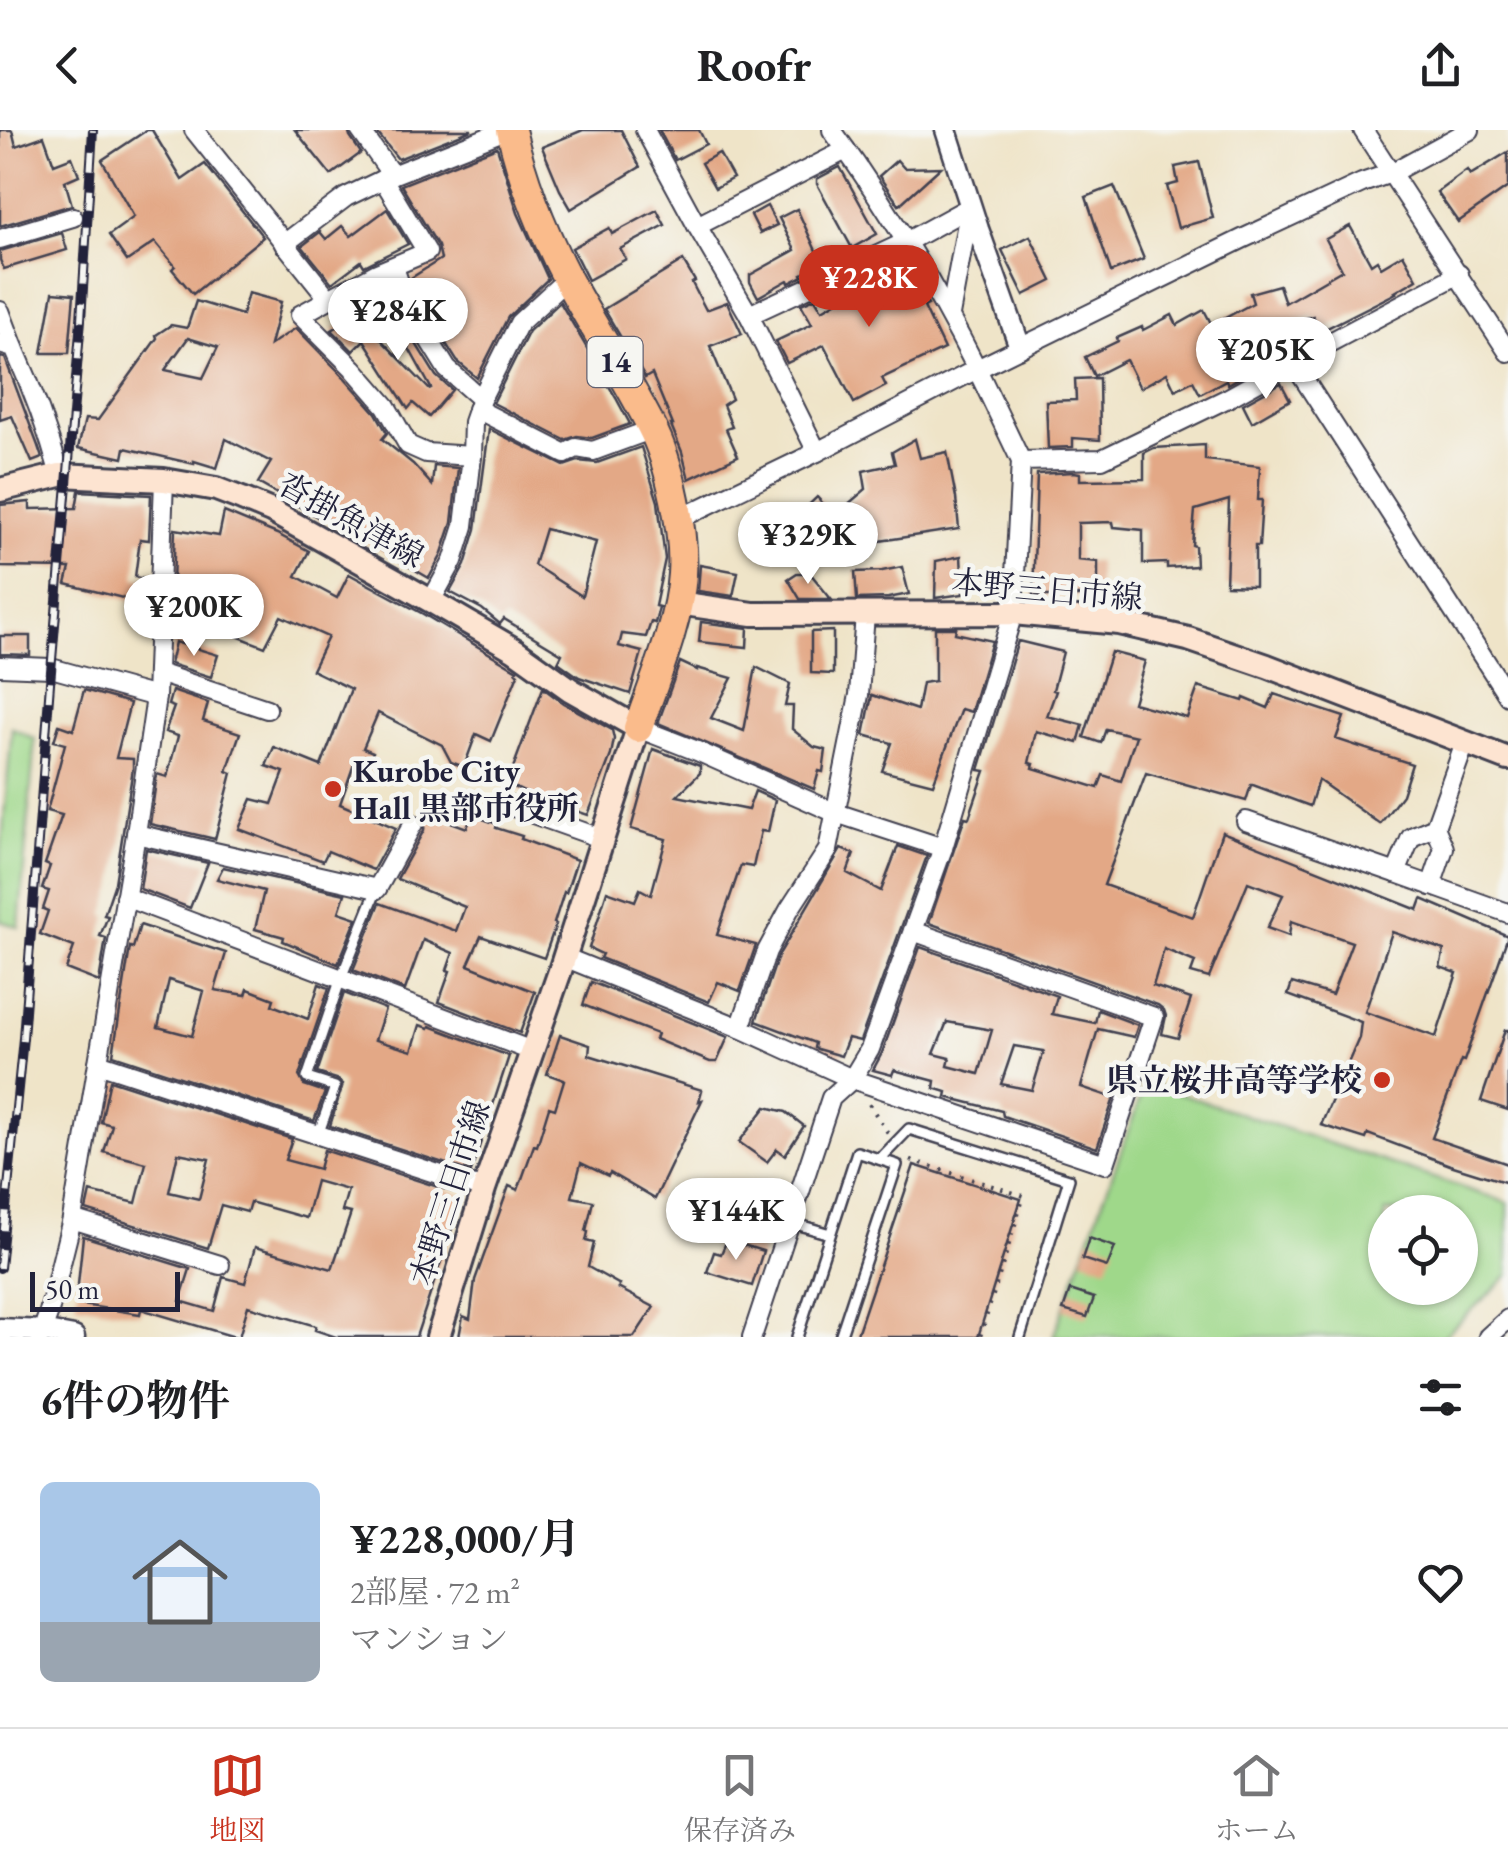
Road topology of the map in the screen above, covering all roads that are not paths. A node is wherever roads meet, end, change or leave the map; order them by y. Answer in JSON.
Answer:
{"nodes":[{"id":1,"x":194,"y":130,"type":"edge"},
{"id":2,"x":360,"y":130,"type":"edge"},
{"id":3,"x":509,"y":130,"type":"edge"},
{"id":4,"x":646,"y":130,"type":"edge"},
{"id":5,"x":832,"y":130,"type":"edge"},
{"id":6,"x":946,"y":130,"type":"edge"},
{"id":7,"x":1363,"y":130,"type":"edge"},
{"id":8,"x":1470,"y":130,"type":"edge"},
{"id":9,"x":846,"y":150,"type":"junction"},
{"id":10,"x":1391,"y":172,"type":"junction"},
{"id":11,"x":387,"y":177,"type":"junction"},
{"id":12,"x":970,"y":207,"type":"junction"},
{"id":13,"x":73,"y":216,"type":"dead end"},
{"id":14,"x":697,"y":226,"type":"junction"},
{"id":15,"x":0,"y":239,"type":"edge"},
{"id":16,"x":906,"y":242,"type":"junction"},
{"id":17,"x":284,"y":244,"type":"junction"},
{"id":18,"x":394,"y":267,"type":"junction"},
{"id":19,"x":1459,"y":274,"type":"junction"},
{"id":20,"x":567,"y":278,"type":"junction"},
{"id":21,"x":329,"y":299,"type":"junction"},
{"id":22,"x":0,"y":311,"type":"edge"},
{"id":23,"x":748,"y":315,"type":"junction"},
{"id":24,"x":950,"y":315,"type":"junction"},
{"id":25,"x":7,"y":346,"type":"edge"},
{"id":26,"x":1020,"y":347,"type":"junction"},
{"id":27,"x":1508,"y":352,"type":"edge"},
{"id":28,"x":1293,"y":362,"type":"junction"},
{"id":29,"x":977,"y":368,"type":"junction"},
{"id":30,"x":479,"y":404,"type":"junction"},
{"id":31,"x":654,"y":429,"type":"junction"},
{"id":32,"x":818,"y":452,"type":"junction"},
{"id":33,"x":472,"y":456,"type":"junction"},
{"id":34,"x":1020,"y":461,"type":"junction"},
{"id":35,"x":60,"y":475,"type":"junction"},
{"id":36,"x":164,"y":480,"type":"junction"},
{"id":37,"x":0,"y":490,"type":"edge"},
{"id":38,"x":679,"y":519,"type":"junction"},
{"id":39,"x":432,"y":601,"type":"junction"},
{"id":40,"x":678,"y":603,"type":"junction"},
{"id":41,"x":1014,"y":613,"type":"junction"},
{"id":42,"x":865,"y":614,"type":"junction"},
{"id":43,"x":0,"y":666,"type":"edge"},
{"id":44,"x":158,"y":673,"type":"junction"},
{"id":45,"x":1508,"y":696,"type":"edge"},
{"id":46,"x":156,"y":697,"type":"junction"},
{"id":47,"x":268,"y":709,"type":"dead end"},
{"id":48,"x":638,"y":728,"type":"junction"},
{"id":49,"x":1466,"y":742,"type":"junction"},
{"id":50,"x":1506,"y":754,"type":"edge"},
{"id":51,"x":502,"y":803,"type":"dead end"},
{"id":52,"x":836,"y":813,"type":"junction"},
{"id":53,"x":1246,"y":821,"type":"dead end"},
{"id":54,"x":412,"y":824,"type":"dead end"},
{"id":55,"x":1435,"y":827,"type":"junction"},
{"id":56,"x":136,"y":834,"type":"junction"},
{"id":57,"x":603,"y":839,"type":"junction"},
{"id":58,"x":943,"y":848,"type":"junction"},
{"id":59,"x":1396,"y":873,"type":"junction"},
{"id":60,"x":1431,"y":886,"type":"junction"},
{"id":61,"x":376,"y":888,"type":"junction"},
{"id":62,"x":125,"y":897,"type":"junction"},
{"id":63,"x":1508,"y":914,"type":"edge"},
{"id":64,"x":913,"y":931,"type":"junction"},
{"id":65,"x":564,"y":957,"type":"junction"},
{"id":66,"x":342,"y":978,"type":"junction"},
{"id":67,"x":740,"y":1028,"type":"junction"},
{"id":68,"x":532,"y":1051,"type":"junction"},
{"id":69,"x":98,"y":1063,"type":"junction"},
{"id":70,"x":852,"y":1079,"type":"junction"},
{"id":71,"x":318,"y":1135,"type":"junction"},
{"id":72,"x":880,"y":1159,"type":"junction"},
{"id":73,"x":484,"y":1189,"type":"junction"},
{"id":74,"x":72,"y":1219,"type":"junction"},
{"id":75,"x":789,"y":1222,"type":"junction"},
{"id":76,"x":830,"y":1234,"type":"junction"},
{"id":77,"x":220,"y":1266,"type":"dead end"},
{"id":78,"x":1508,"y":1319,"type":"edge"},
{"id":79,"x":0,"y":1329,"type":"edge"},
{"id":80,"x":41,"y":1334,"type":"edge"},
{"id":81,"x":74,"y":1337,"type":"edge"},
{"id":82,"x":438,"y":1337,"type":"edge"},
{"id":83,"x":752,"y":1337,"type":"edge"},
{"id":84,"x":797,"y":1337,"type":"edge"},
{"id":85,"x":840,"y":1337,"type":"edge"},
{"id":86,"x":1020,"y":1337,"type":"edge"},
{"id":87,"x":1488,"y":1337,"type":"edge"}],
"edges":[{"from":1,"to":17,"type":"street"},
{"from":2,"to":11,"type":"street"},
{"from":3,"to":11,"type":"street"},
{"from":3,"to":20,"type":"main road","number":"14"},
{"from":4,"to":14,"type":"street"},
{"from":5,"to":9,"type":"street"},
{"from":6,"to":12,"type":"street"},
{"from":7,"to":10,"type":"street"},
{"from":8,"to":10,"type":"street"},
{"from":9,"to":14,"type":"street"},
{"from":9,"to":16,"type":"street"},
{"from":10,"to":19,"type":"street"},
{"from":10,"to":26,"type":"street"},
{"from":11,"to":17,"type":"street"},
{"from":11,"to":18,"type":"street"},
{"from":12,"to":16,"type":"street"},
{"from":12,"to":24,"type":"street"},
{"from":12,"to":26,"type":"street"},
{"from":13,"to":15,"type":"street"},
{"from":14,"to":23,"type":"street"},
{"from":16,"to":23,"type":"street"},
{"from":16,"to":24,"type":"street"},
{"from":17,"to":21,"type":"street"},
{"from":18,"to":21,"type":"street"},
{"from":18,"to":30,"type":"street"},
{"from":19,"to":27,"type":"street"},
{"from":19,"to":28,"type":"street"},
{"from":20,"to":30,"type":"street"},
{"from":20,"to":31,"type":"main road","number":"14"},
{"from":21,"to":33,"type":"street"},
{"from":22,"to":25,"type":"street"},
{"from":23,"to":32,"type":"street"},
{"from":24,"to":29,"type":"street"},
{"from":25,"to":35,"type":"street"},
{"from":26,"to":29,"type":"street"},
{"from":28,"to":34,"type":"street"},
{"from":28,"to":45,"type":"street"},
{"from":29,"to":32,"type":"street"},
{"from":29,"to":34,"type":"street"},
{"from":30,"to":31,"type":"street"},
{"from":30,"to":33,"type":"street"},
{"from":31,"to":38,"type":"main road","number":"14"},
{"from":32,"to":38,"type":"street"},
{"from":33,"to":39,"type":"street"},
{"from":34,"to":41,"type":"street"},
{"from":35,"to":36,"type":"main road","name":"沓掛魚津線"},
{"from":35,"to":37,"type":"main road","name":"沓掛魚津線"},
{"from":36,"to":39,"type":"main road","name":"沓掛魚津線"},
{"from":36,"to":44,"type":"street"},
{"from":38,"to":40,"type":"main road","number":"14"},
{"from":39,"to":48,"type":"main road","name":"沓掛魚津線"},
{"from":40,"to":42,"type":"main road","name":"本野三日市線"},
{"from":40,"to":48,"type":"main road","number":"14"},
{"from":41,"to":42,"type":"main road","name":"本野三日市線"},
{"from":41,"to":49,"type":"main road","name":"本野三日市線"},
{"from":41,"to":58,"type":"street"},
{"from":42,"to":52,"type":"street"},
{"from":43,"to":46,"type":"street"},
{"from":44,"to":46,"type":"street"},
{"from":44,"to":47,"type":"street"},
{"from":46,"to":56,"type":"street"},
{"from":48,"to":52,"type":"street"},
{"from":48,"to":57,"type":"main road","name":"本野三日市線"},
{"from":49,"to":50,"type":"main road","name":"本野三日市線"},
{"from":49,"to":55,"type":"street"},
{"from":51,"to":57,"type":"street"},
{"from":52,"to":58,"type":"street"},
{"from":52,"to":67,"type":"street"},
{"from":53,"to":59,"type":"street"},
{"from":54,"to":61,"type":"street"},
{"from":55,"to":59,"type":"street"},
{"from":55,"to":60,"type":"street"},
{"from":56,"to":61,"type":"street"},
{"from":56,"to":62,"type":"street"},
{"from":57,"to":65,"type":"main road","name":"本野三日市線"},
{"from":58,"to":64,"type":"street"},
{"from":59,"to":60,"type":"street"},
{"from":60,"to":63,"type":"street"},
{"from":61,"to":66,"type":"lane"},
{"from":62,"to":66,"type":"street"},
{"from":62,"to":69,"type":"street"},
{"from":64,"to":70,"type":"street"},
{"from":64,"to":70,"type":"street"},
{"from":65,"to":67,"type":"street"},
{"from":65,"to":68,"type":"main road","name":"本野三日市線"},
{"from":66,"to":68,"type":"street"},
{"from":66,"to":71,"type":"lane"},
{"from":67,"to":70,"type":"street"},
{"from":68,"to":73,"type":"main road","name":"本野三日市線"},
{"from":69,"to":71,"type":"street"},
{"from":69,"to":74,"type":"street"},
{"from":70,"to":75,"type":"street"},
{"from":71,"to":73,"type":"street"},
{"from":72,"to":76,"type":"lane"},
{"from":72,"to":85,"type":"lane"},
{"from":72,"to":86,"type":"lane"},
{"from":73,"to":82,"type":"main road","name":"本野三日市線"},
{"from":74,"to":77,"type":"street"},
{"from":74,"to":80,"type":"street"},
{"from":75,"to":76,"type":"lane"},
{"from":75,"to":83,"type":"street"},
{"from":76,"to":84,"type":"lane"},
{"from":78,"to":87,"type":"street"},
{"from":79,"to":80,"type":"street"},
{"from":80,"to":81,"type":"street"}]}
